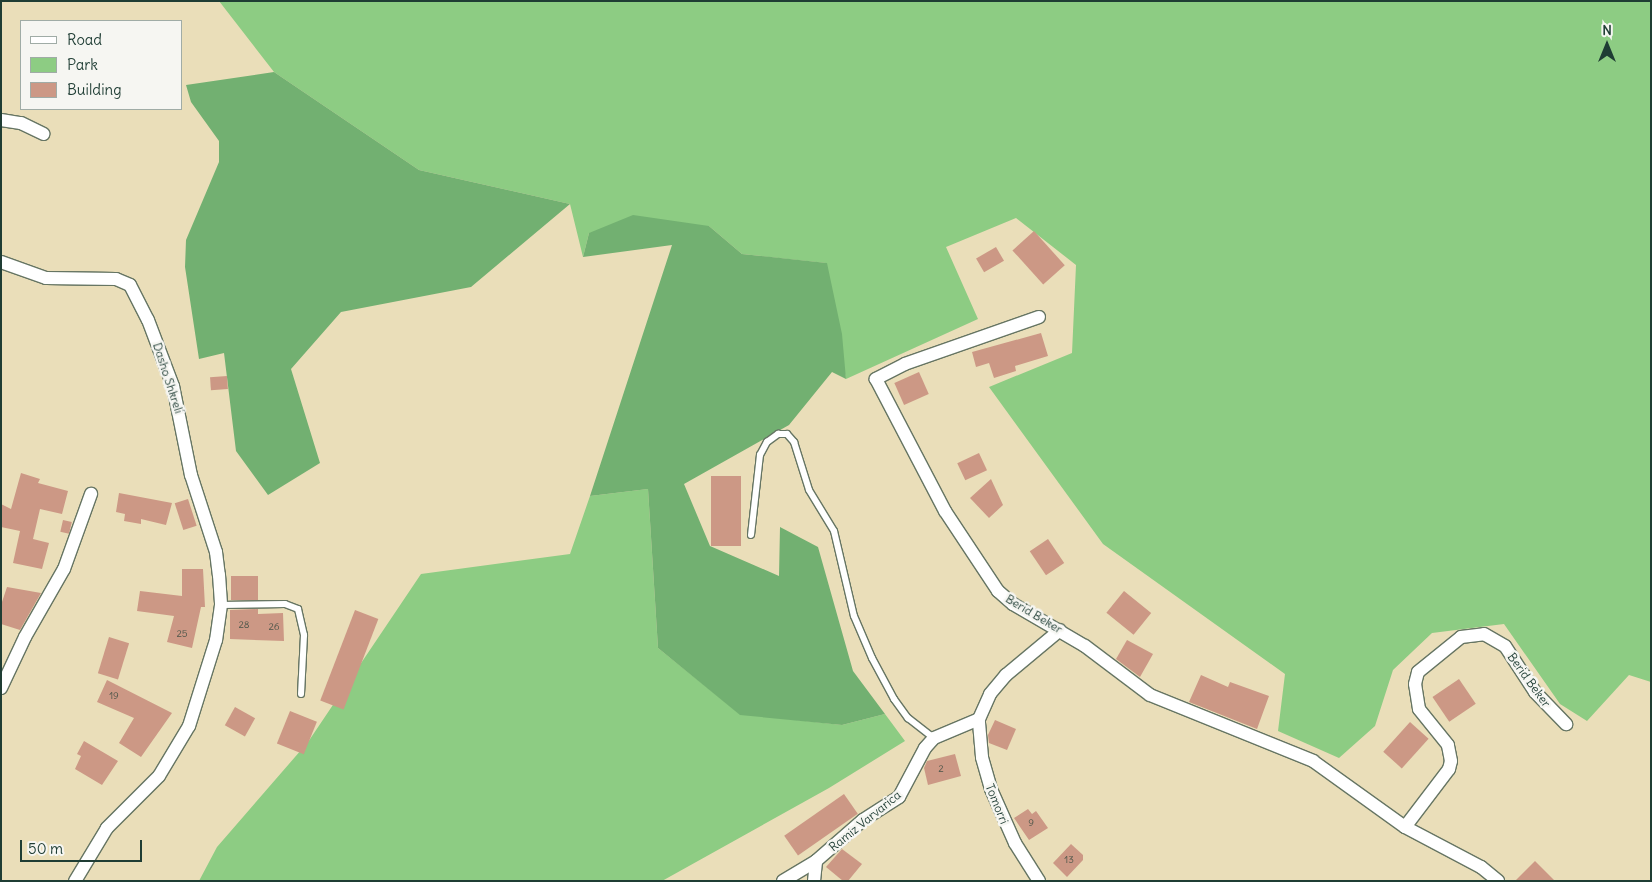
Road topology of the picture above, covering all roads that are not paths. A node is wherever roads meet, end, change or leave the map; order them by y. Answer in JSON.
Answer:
{"nodes":[{"id":1,"x":1,"y":120,"type":"edge"},
{"id":2,"x":44,"y":134,"type":"dead end"},
{"id":3,"x":1,"y":262,"type":"edge"},
{"id":4,"x":1039,"y":317,"type":"dead end"},
{"id":5,"x":91,"y":494,"type":"dead end"},
{"id":6,"x":751,"y":535,"type":"dead end"},
{"id":7,"x":221,"y":605,"type":"junction"},
{"id":8,"x":1060,"y":630,"type":"junction"},
{"id":9,"x":1,"y":688,"type":"edge"},
{"id":10,"x":301,"y":694,"type":"dead end"},
{"id":11,"x":979,"y":719,"type":"junction"},
{"id":12,"x":1566,"y":724,"type":"dead end"},
{"id":13,"x":934,"y":738,"type":"junction"},
{"id":14,"x":1405,"y":827,"type":"junction"},
{"id":15,"x":816,"y":860,"type":"junction"},
{"id":16,"x":75,"y":881,"type":"edge"},
{"id":17,"x":783,"y":881,"type":"edge"},
{"id":18,"x":814,"y":881,"type":"edge"},
{"id":19,"x":1039,"y":881,"type":"edge"},
{"id":20,"x":1498,"y":881,"type":"edge"}],
"edges":[{"from":1,"to":2,"type":"street"},
{"from":3,"to":7,"type":"street","name":"Dasho Shkreli"},
{"from":4,"to":8,"type":"street","name":"Berid Beker"},
{"from":5,"to":9,"type":"street"},
{"from":6,"to":13,"type":"lane"},
{"from":7,"to":10,"type":"lane"},
{"from":7,"to":16,"type":"street","name":"Dasho Shkreli"},
{"from":8,"to":11,"type":"street"},
{"from":8,"to":14,"type":"street","name":"Berid Beker"},
{"from":11,"to":13,"type":"street"},
{"from":11,"to":19,"type":"street","name":"Tomorri"},
{"from":12,"to":14,"type":"street","name":"Berid Beker"},
{"from":13,"to":15,"type":"street","name":"Ramiz Varvarica"},
{"from":14,"to":20,"type":"street","name":"Berid Beker"},
{"from":15,"to":17,"type":"street","name":"Ramiz Varvarica"},
{"from":15,"to":18,"type":"street"}]}
